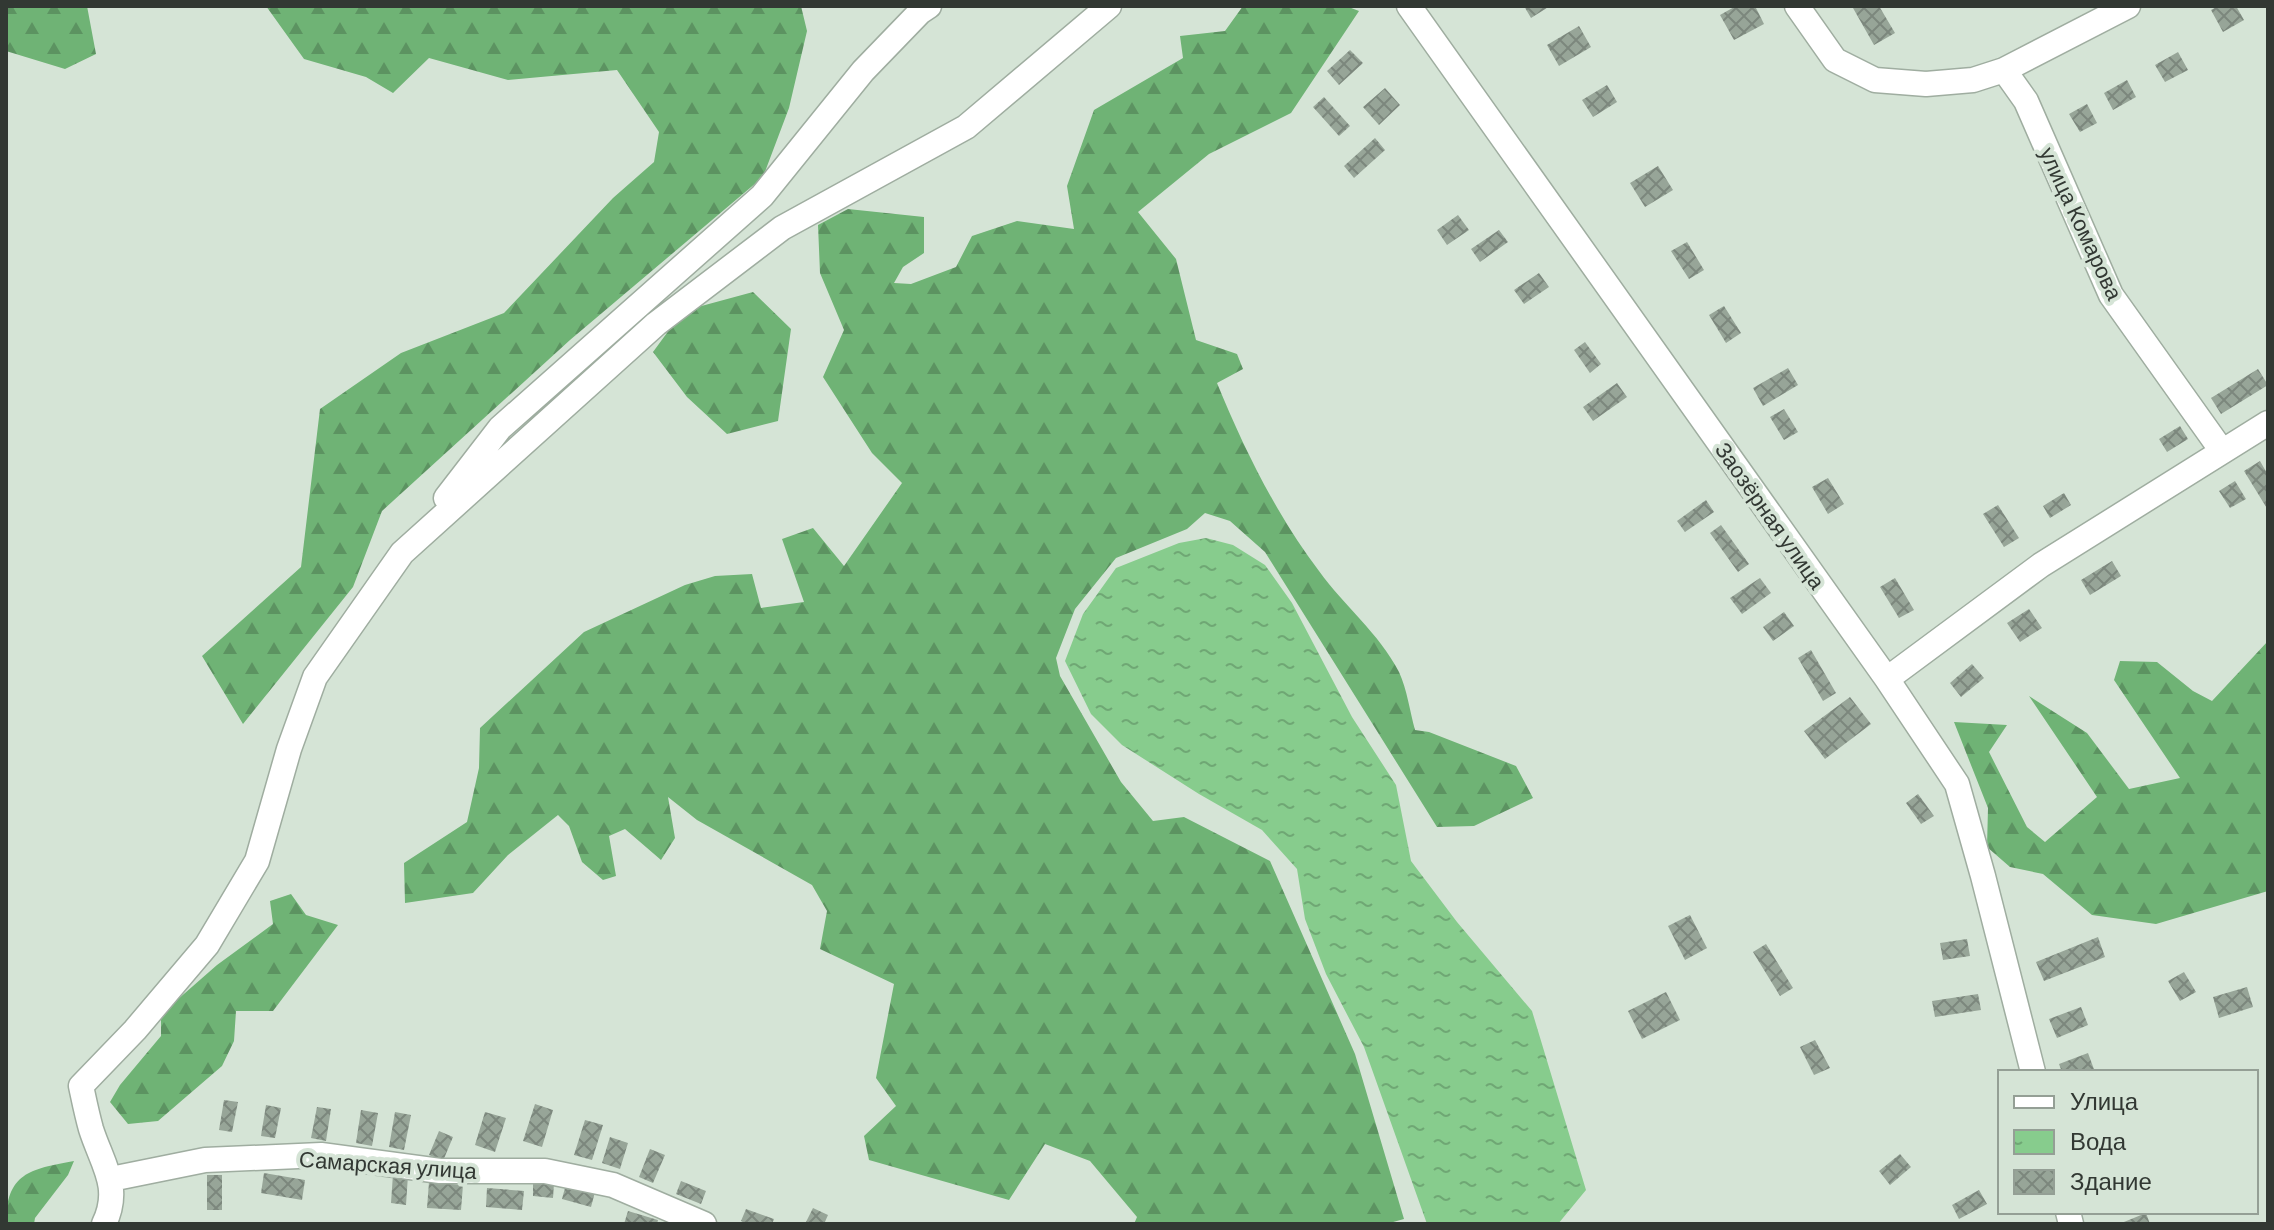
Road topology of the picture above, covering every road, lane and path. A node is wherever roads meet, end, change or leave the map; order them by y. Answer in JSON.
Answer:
{"nodes":[{"id":1,"x":929,"y":6,"type":"edge"},
{"id":2,"x":1109,"y":6,"type":"edge"},
{"id":3,"x":1409,"y":6,"type":"edge"},
{"id":4,"x":1797,"y":6,"type":"edge"},
{"id":5,"x":2128,"y":6,"type":"edge"},
{"id":6,"x":2097,"y":13,"type":"edge"},
{"id":7,"x":2004,"y":70,"type":"junction"},
{"id":8,"x":2268,"y":423,"type":"edge"},
{"id":9,"x":2222,"y":451,"type":"junction"},
{"id":10,"x":402,"y":553,"type":"junction"},
{"id":11,"x":1887,"y":679,"type":"junction"},
{"id":12,"x":2032,"y":1070,"type":"edge"},
{"id":13,"x":111,"y":1179,"type":"junction"},
{"id":14,"x":104,"y":1224,"type":"edge"},
{"id":15,"x":704,"y":1224,"type":"edge"}],
"edges":[{"from":1,"to":10,"type":"street"},
{"from":2,"to":10,"type":"street"},
{"from":3,"to":11,"type":"street","name":"Заозёрная улица"},
{"from":4,"to":7,"type":"street"},
{"from":5,"to":6,"type":"street"},
{"from":6,"to":7,"type":"street"},
{"from":7,"to":9,"type":"street","name":"улица Комарова"},
{"from":8,"to":9,"type":"street"},
{"from":9,"to":11,"type":"street"},
{"from":10,"to":13,"type":"street"},
{"from":11,"to":12,"type":"street","name":"Заозёрная улица"},
{"from":13,"to":14,"type":"street"},
{"from":13,"to":15,"type":"street","name":"Самарская улица"}]}
